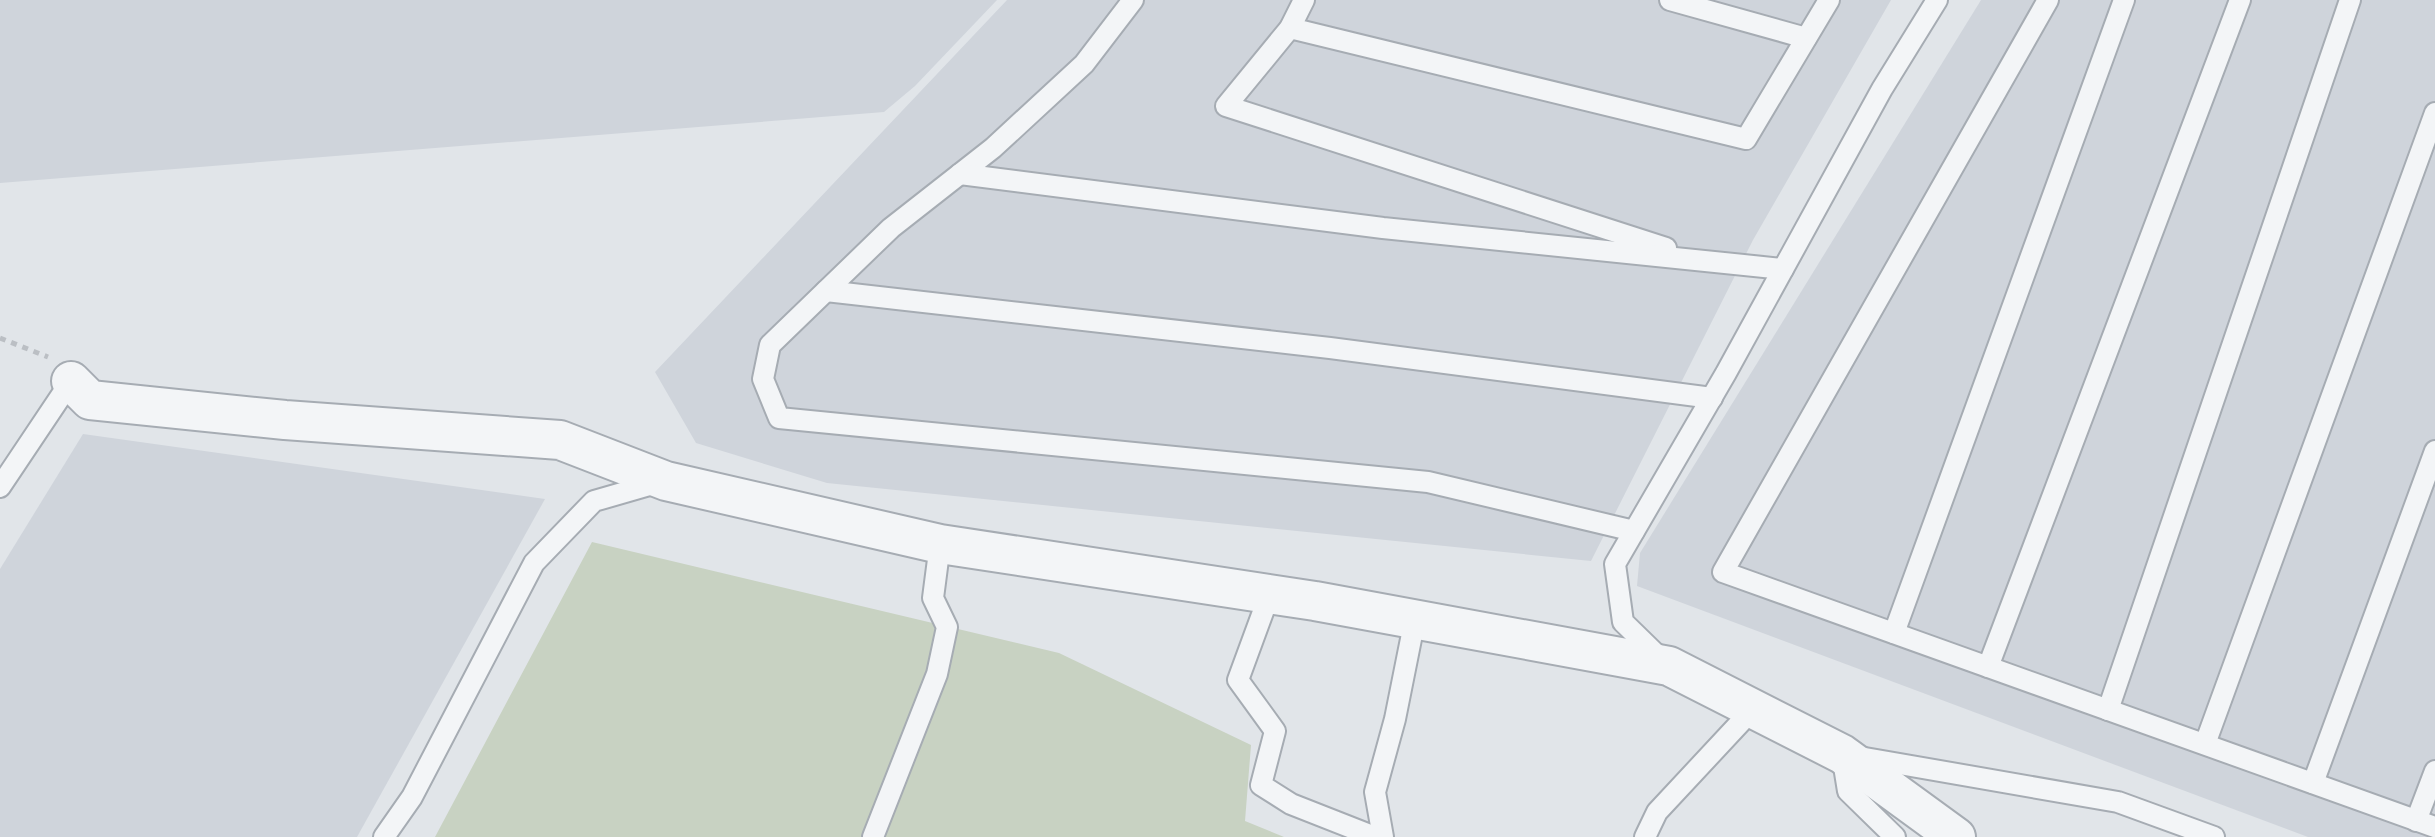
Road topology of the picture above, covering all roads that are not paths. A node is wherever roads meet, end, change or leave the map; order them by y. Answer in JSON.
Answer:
{"nodes":[{"id":1,"x":1133,"y":0,"type":"edge"},
{"id":2,"x":1304,"y":0,"type":"edge"},
{"id":3,"x":1670,"y":0,"type":"edge"},
{"id":4,"x":1829,"y":0,"type":"edge"},
{"id":5,"x":1937,"y":0,"type":"edge"},
{"id":6,"x":2048,"y":0,"type":"edge"},
{"id":7,"x":2124,"y":0,"type":"edge"},
{"id":8,"x":2240,"y":0,"type":"edge"},
{"id":9,"x":2350,"y":0,"type":"edge"},
{"id":10,"x":1290,"y":28,"type":"junction"},
{"id":11,"x":1806,"y":38,"type":"junction"},
{"id":12,"x":2435,"y":113,"type":"edge"},
{"id":13,"x":960,"y":174,"type":"junction"},
{"id":14,"x":1704,"y":261,"type":"junction"},
{"id":15,"x":1783,"y":269,"type":"junction"},
{"id":16,"x":826,"y":291,"type":"junction"},
{"id":17,"x":71,"y":381,"type":"joint"},
{"id":18,"x":1712,"y":398,"type":"junction"},
{"id":19,"x":2435,"y":451,"type":"edge"},
{"id":20,"x":666,"y":481,"type":"junction"},
{"id":21,"x":0,"y":487,"type":"edge"},
{"id":22,"x":1634,"y":531,"type":"junction"},
{"id":23,"x":940,"y":544,"type":"junction"},
{"id":24,"x":1270,"y":593,"type":"junction"},
{"id":25,"x":1415,"y":619,"type":"junction"},
{"id":26,"x":1894,"y":633,"type":"junction"},
{"id":27,"x":1669,"y":666,"type":"junction"},
{"id":28,"x":1988,"y":667,"type":"junction"},
{"id":29,"x":1753,"y":709,"type":"junction"},
{"id":30,"x":2108,"y":710,"type":"junction"},
{"id":31,"x":2205,"y":744,"type":"junction"},
{"id":32,"x":1842,"y":754,"type":"junction"},
{"id":33,"x":2435,"y":771,"type":"edge"},
{"id":34,"x":2313,"y":783,"type":"junction"},
{"id":35,"x":2426,"y":824,"type":"edge"},
{"id":36,"x":384,"y":837,"type":"edge"},
{"id":37,"x":873,"y":837,"type":"edge"},
{"id":38,"x":1375,"y":837,"type":"edge"},
{"id":39,"x":1383,"y":837,"type":"edge"},
{"id":40,"x":1645,"y":837,"type":"edge"},
{"id":41,"x":1895,"y":837,"type":"edge"},
{"id":42,"x":1956,"y":837,"type":"edge"},
{"id":43,"x":2214,"y":837,"type":"edge"}],
"edges":[{"from":1,"to":13,"type":"lane"},
{"from":2,"to":10,"type":"lane"},
{"from":3,"to":11,"type":"lane"},
{"from":4,"to":11,"type":"lane"},
{"from":5,"to":15,"type":"lane"},
{"from":6,"to":26,"type":"lane"},
{"from":7,"to":26,"type":"lane"},
{"from":8,"to":28,"type":"lane"},
{"from":9,"to":30,"type":"lane"},
{"from":10,"to":11,"type":"lane"},
{"from":10,"to":14,"type":"lane"},
{"from":12,"to":31,"type":"lane"},
{"from":13,"to":14,"type":"lane"},
{"from":13,"to":16,"type":"lane"},
{"from":14,"to":15,"type":"lane"},
{"from":15,"to":18,"type":"lane"},
{"from":16,"to":18,"type":"lane"},
{"from":16,"to":22,"type":"lane"},
{"from":17,"to":20,"type":"street"},
{"from":17,"to":21,"type":"lane"},
{"from":18,"to":22,"type":"lane"},
{"from":19,"to":34,"type":"lane"},
{"from":20,"to":23,"type":"street"},
{"from":20,"to":36,"type":"lane"},
{"from":22,"to":27,"type":"lane"},
{"from":23,"to":24,"type":"street"},
{"from":23,"to":37,"type":"lane"},
{"from":24,"to":25,"type":"street"},
{"from":24,"to":38,"type":"lane"},
{"from":25,"to":27,"type":"street"},
{"from":25,"to":39,"type":"lane"},
{"from":26,"to":28,"type":"lane"},
{"from":27,"to":29,"type":"street"},
{"from":28,"to":30,"type":"lane"},
{"from":29,"to":32,"type":"street"},
{"from":29,"to":40,"type":"lane"},
{"from":30,"to":31,"type":"lane"},
{"from":31,"to":34,"type":"lane"},
{"from":32,"to":41,"type":"lane"},
{"from":32,"to":42,"type":"street"},
{"from":32,"to":43,"type":"lane"},
{"from":33,"to":35,"type":"lane"},
{"from":34,"to":35,"type":"lane"}]}
